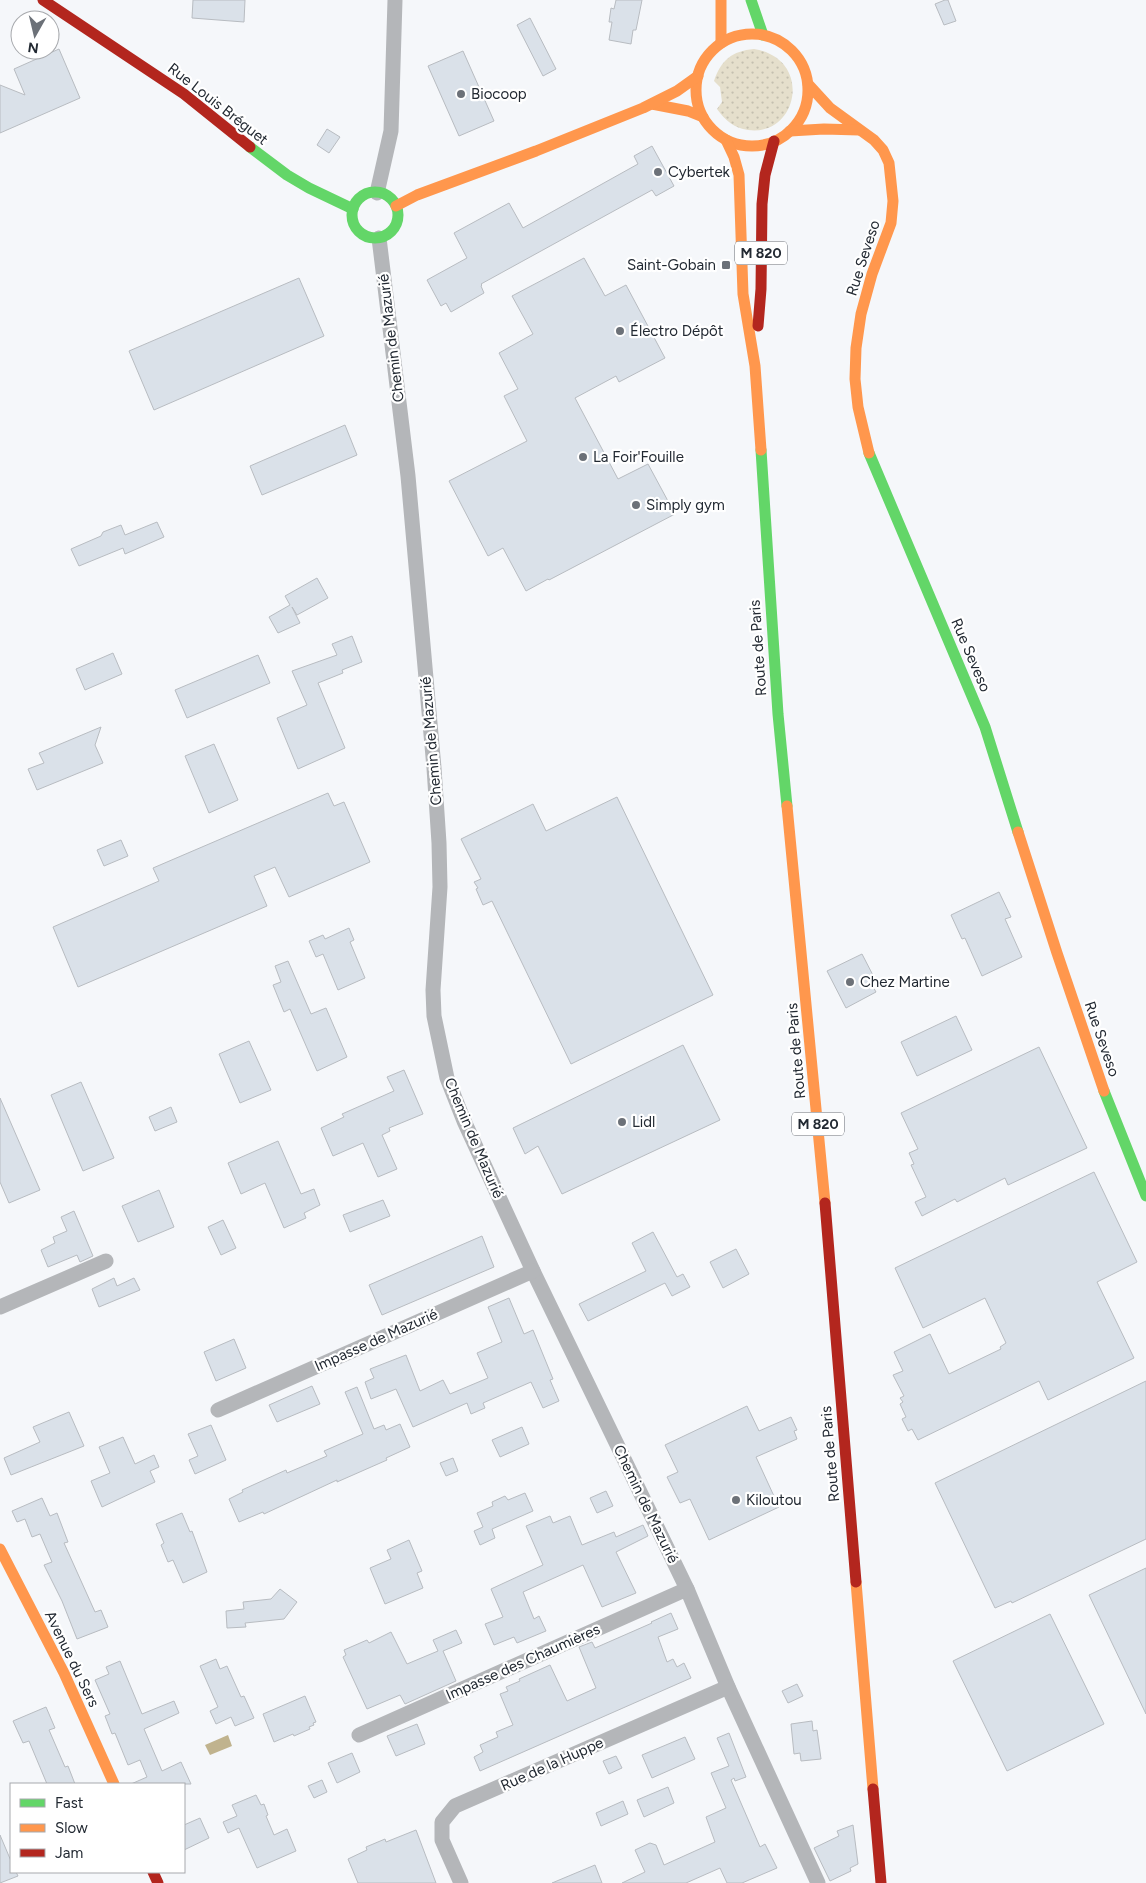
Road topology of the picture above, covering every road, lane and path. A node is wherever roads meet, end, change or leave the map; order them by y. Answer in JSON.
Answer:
{"nodes":[{"id":1,"x":43,"y":0,"type":"edge"},
{"id":2,"x":395,"y":0,"type":"edge"},
{"id":3,"x":720,"y":0,"type":"edge"},
{"id":4,"x":751,"y":0,"type":"edge"},
{"id":5,"x":763,"y":35,"type":"junction"},
{"id":6,"x":721,"y":44,"type":"junction"},
{"id":7,"x":698,"y":76,"type":"junction"},
{"id":8,"x":808,"y":84,"type":"junction"},
{"id":9,"x":652,"y":104,"type":"junction"},
{"id":10,"x":704,"y":117,"type":"junction"},
{"id":11,"x":859,"y":130,"type":"junction"},
{"id":12,"x":790,"y":131,"type":"junction"},
{"id":13,"x":726,"y":140,"type":"junction"},
{"id":14,"x":774,"y":141,"type":"junction"},
{"id":15,"x":377,"y":193,"type":"junction"},
{"id":16,"x":396,"y":206,"type":"junction"},
{"id":17,"x":353,"y":209,"type":"junction"},
{"id":18,"x":379,"y":238,"type":"junction"},
{"id":19,"x":755,"y":366,"type":"junction"},
{"id":20,"x":1146,"y":1196,"type":"edge"},
{"id":21,"x":106,"y":1261,"type":"dead end"},
{"id":22,"x":534,"y":1271,"type":"junction"},
{"id":23,"x":0,"y":1307,"type":"edge"},
{"id":24,"x":218,"y":1410,"type":"dead end"},
{"id":25,"x":0,"y":1549,"type":"edge"},
{"id":26,"x":687,"y":1590,"type":"junction"},
{"id":27,"x":728,"y":1687,"type":"junction"},
{"id":28,"x":359,"y":1736,"type":"dead end"},
{"id":29,"x":114,"y":1783,"type":"edge"},
{"id":30,"x":462,"y":1883,"type":"edge"},
{"id":31,"x":818,"y":1883,"type":"edge"},
{"id":32,"x":881,"y":1883,"type":"edge"}],
"edges":[{"from":1,"to":17,"type":"street","name":"Rue Louis Bréguet"},
{"from":2,"to":15,"type":"street"},
{"from":3,"to":6,"type":"street"},
{"from":4,"to":5,"type":"street"},
{"from":5,"to":6,"type":"street"},
{"from":5,"to":8,"type":"street"},
{"from":6,"to":7,"type":"street"},
{"from":7,"to":9,"type":"street"},
{"from":7,"to":10,"type":"street"},
{"from":8,"to":11,"type":"street","name":"Rue Seveso"},
{"from":8,"to":12,"type":"street"},
{"from":9,"to":10,"type":"street"},
{"from":9,"to":16,"type":"street"},
{"from":10,"to":13,"type":"street"},
{"from":11,"to":12,"type":"street"},
{"from":11,"to":20,"type":"street","name":"Rue Seveso"},
{"from":12,"to":14,"type":"street"},
{"from":13,"to":14,"type":"street"},
{"from":13,"to":19,"type":"street","name":"Route de Paris","number":"M 820"},
{"from":14,"to":19,"type":"street","name":"Route de Paris","number":"M 820"},
{"from":15,"to":16,"type":"street"},
{"from":15,"to":17,"type":"street"},
{"from":16,"to":18,"type":"street"},
{"from":17,"to":18,"type":"street"},
{"from":18,"to":22,"type":"street","name":"Chemin de Mazurié"},
{"from":19,"to":32,"type":"street","name":"Route de Paris","number":"M 820"},
{"from":21,"to":23,"type":"street"},
{"from":22,"to":24,"type":"street","name":"Impasse de Mazurié"},
{"from":22,"to":26,"type":"street","name":"Chemin de Mazurié"},
{"from":25,"to":29,"type":"street","name":"Avenue du Sers"},
{"from":26,"to":27,"type":"street","name":"Chemin de Mazurié"},
{"from":26,"to":28,"type":"street","name":"Impasse des Chaumières"},
{"from":27,"to":30,"type":"street","name":"Rue de la Huppe"},
{"from":27,"to":31,"type":"street","name":"Chemin de Mazurié"}]}
